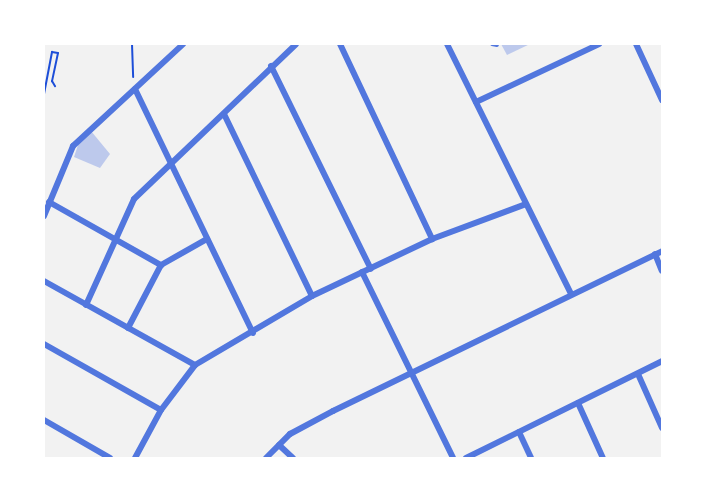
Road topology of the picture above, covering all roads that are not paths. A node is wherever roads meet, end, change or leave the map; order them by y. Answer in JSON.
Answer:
{"nodes":[{"id":1,"x":183,"y":44,"type":"edge"},
{"id":2,"x":296,"y":44,"type":"edge"},
{"id":3,"x":340,"y":44,"type":"edge"},
{"id":4,"x":447,"y":44,"type":"edge"},
{"id":5,"x":599,"y":44,"type":"edge"},
{"id":6,"x":636,"y":44,"type":"edge"},
{"id":7,"x":271,"y":66,"type":"junction"},
{"id":8,"x":135,"y":89,"type":"junction"},
{"id":9,"x":663,"y":100,"type":"edge"},
{"id":10,"x":476,"y":102,"type":"junction"},
{"id":11,"x":224,"y":114,"type":"junction"},
{"id":12,"x":171,"y":165,"type":"junction"},
{"id":13,"x":49,"y":202,"type":"junction"},
{"id":14,"x":526,"y":204,"type":"junction"},
{"id":15,"x":44,"y":216,"type":"edge"},
{"id":16,"x":118,"y":239,"type":"junction"},
{"id":17,"x":207,"y":239,"type":"junction"},
{"id":18,"x":432,"y":239,"type":"junction"},
{"id":19,"x":663,"y":251,"type":"edge"},
{"id":20,"x":655,"y":254,"type":"junction"},
{"id":21,"x":161,"y":265,"type":"junction"},
{"id":22,"x":371,"y":269,"type":"junction"},
{"id":23,"x":663,"y":271,"type":"edge"},
{"id":24,"x":362,"y":272,"type":"junction"},
{"id":25,"x":44,"y":281,"type":"edge"},
{"id":26,"x":571,"y":294,"type":"junction"},
{"id":27,"x":312,"y":296,"type":"junction"},
{"id":28,"x":86,"y":305,"type":"junction"},
{"id":29,"x":128,"y":328,"type":"junction"},
{"id":30,"x":253,"y":333,"type":"junction"},
{"id":31,"x":44,"y":344,"type":"edge"},
{"id":32,"x":663,"y":362,"type":"edge"},
{"id":33,"x":195,"y":365,"type":"junction"},
{"id":34,"x":411,"y":371,"type":"junction"},
{"id":35,"x":638,"y":374,"type":"junction"},
{"id":36,"x":578,"y":403,"type":"junction"},
{"id":37,"x":161,"y":410,"type":"junction"},
{"id":38,"x":44,"y":420,"type":"edge"},
{"id":39,"x":663,"y":428,"type":"edge"},
{"id":40,"x":519,"y":432,"type":"junction"},
{"id":41,"x":279,"y":445,"type":"junction"},
{"id":42,"x":110,"y":459,"type":"edge"},
{"id":43,"x":135,"y":459,"type":"edge"},
{"id":44,"x":266,"y":459,"type":"edge"},
{"id":45,"x":293,"y":459,"type":"edge"},
{"id":46,"x":453,"y":459,"type":"edge"},
{"id":47,"x":466,"y":459,"type":"edge"},
{"id":48,"x":531,"y":459,"type":"edge"},
{"id":49,"x":603,"y":459,"type":"edge"}],
"edges":[{"from":1,"to":8,"type":"street"},
{"from":2,"to":7,"type":"street"},
{"from":3,"to":18,"type":"street"},
{"from":4,"to":10,"type":"street"},
{"from":5,"to":10,"type":"street"},
{"from":6,"to":9,"type":"street"},
{"from":7,"to":11,"type":"street"},
{"from":7,"to":22,"type":"street"},
{"from":8,"to":12,"type":"street"},
{"from":8,"to":13,"type":"street"},
{"from":10,"to":14,"type":"street"},
{"from":11,"to":12,"type":"street"},
{"from":11,"to":27,"type":"street"},
{"from":12,"to":16,"type":"street"},
{"from":12,"to":17,"type":"street"},
{"from":13,"to":15,"type":"street"},
{"from":13,"to":16,"type":"street"},
{"from":14,"to":18,"type":"street"},
{"from":14,"to":26,"type":"street"},
{"from":16,"to":21,"type":"street"},
{"from":16,"to":28,"type":"street"},
{"from":17,"to":21,"type":"street"},
{"from":17,"to":30,"type":"street"},
{"from":18,"to":22,"type":"street"},
{"from":19,"to":20,"type":"street"},
{"from":20,"to":23,"type":"street"},
{"from":20,"to":26,"type":"street"},
{"from":21,"to":29,"type":"street"},
{"from":22,"to":24,"type":"street"},
{"from":24,"to":27,"type":"street"},
{"from":24,"to":34,"type":"street"},
{"from":25,"to":28,"type":"street"},
{"from":26,"to":34,"type":"street"},
{"from":27,"to":30,"type":"street"},
{"from":28,"to":29,"type":"street"},
{"from":29,"to":33,"type":"street"},
{"from":30,"to":33,"type":"street"},
{"from":31,"to":37,"type":"street"},
{"from":32,"to":35,"type":"street"},
{"from":33,"to":37,"type":"street"},
{"from":34,"to":41,"type":"street"},
{"from":34,"to":46,"type":"street"},
{"from":35,"to":36,"type":"street"},
{"from":35,"to":39,"type":"street"},
{"from":36,"to":40,"type":"street"},
{"from":36,"to":49,"type":"street"},
{"from":37,"to":43,"type":"street"},
{"from":38,"to":42,"type":"street"},
{"from":40,"to":47,"type":"street"},
{"from":40,"to":48,"type":"street"},
{"from":41,"to":44,"type":"street"},
{"from":41,"to":45,"type":"street"}]}
